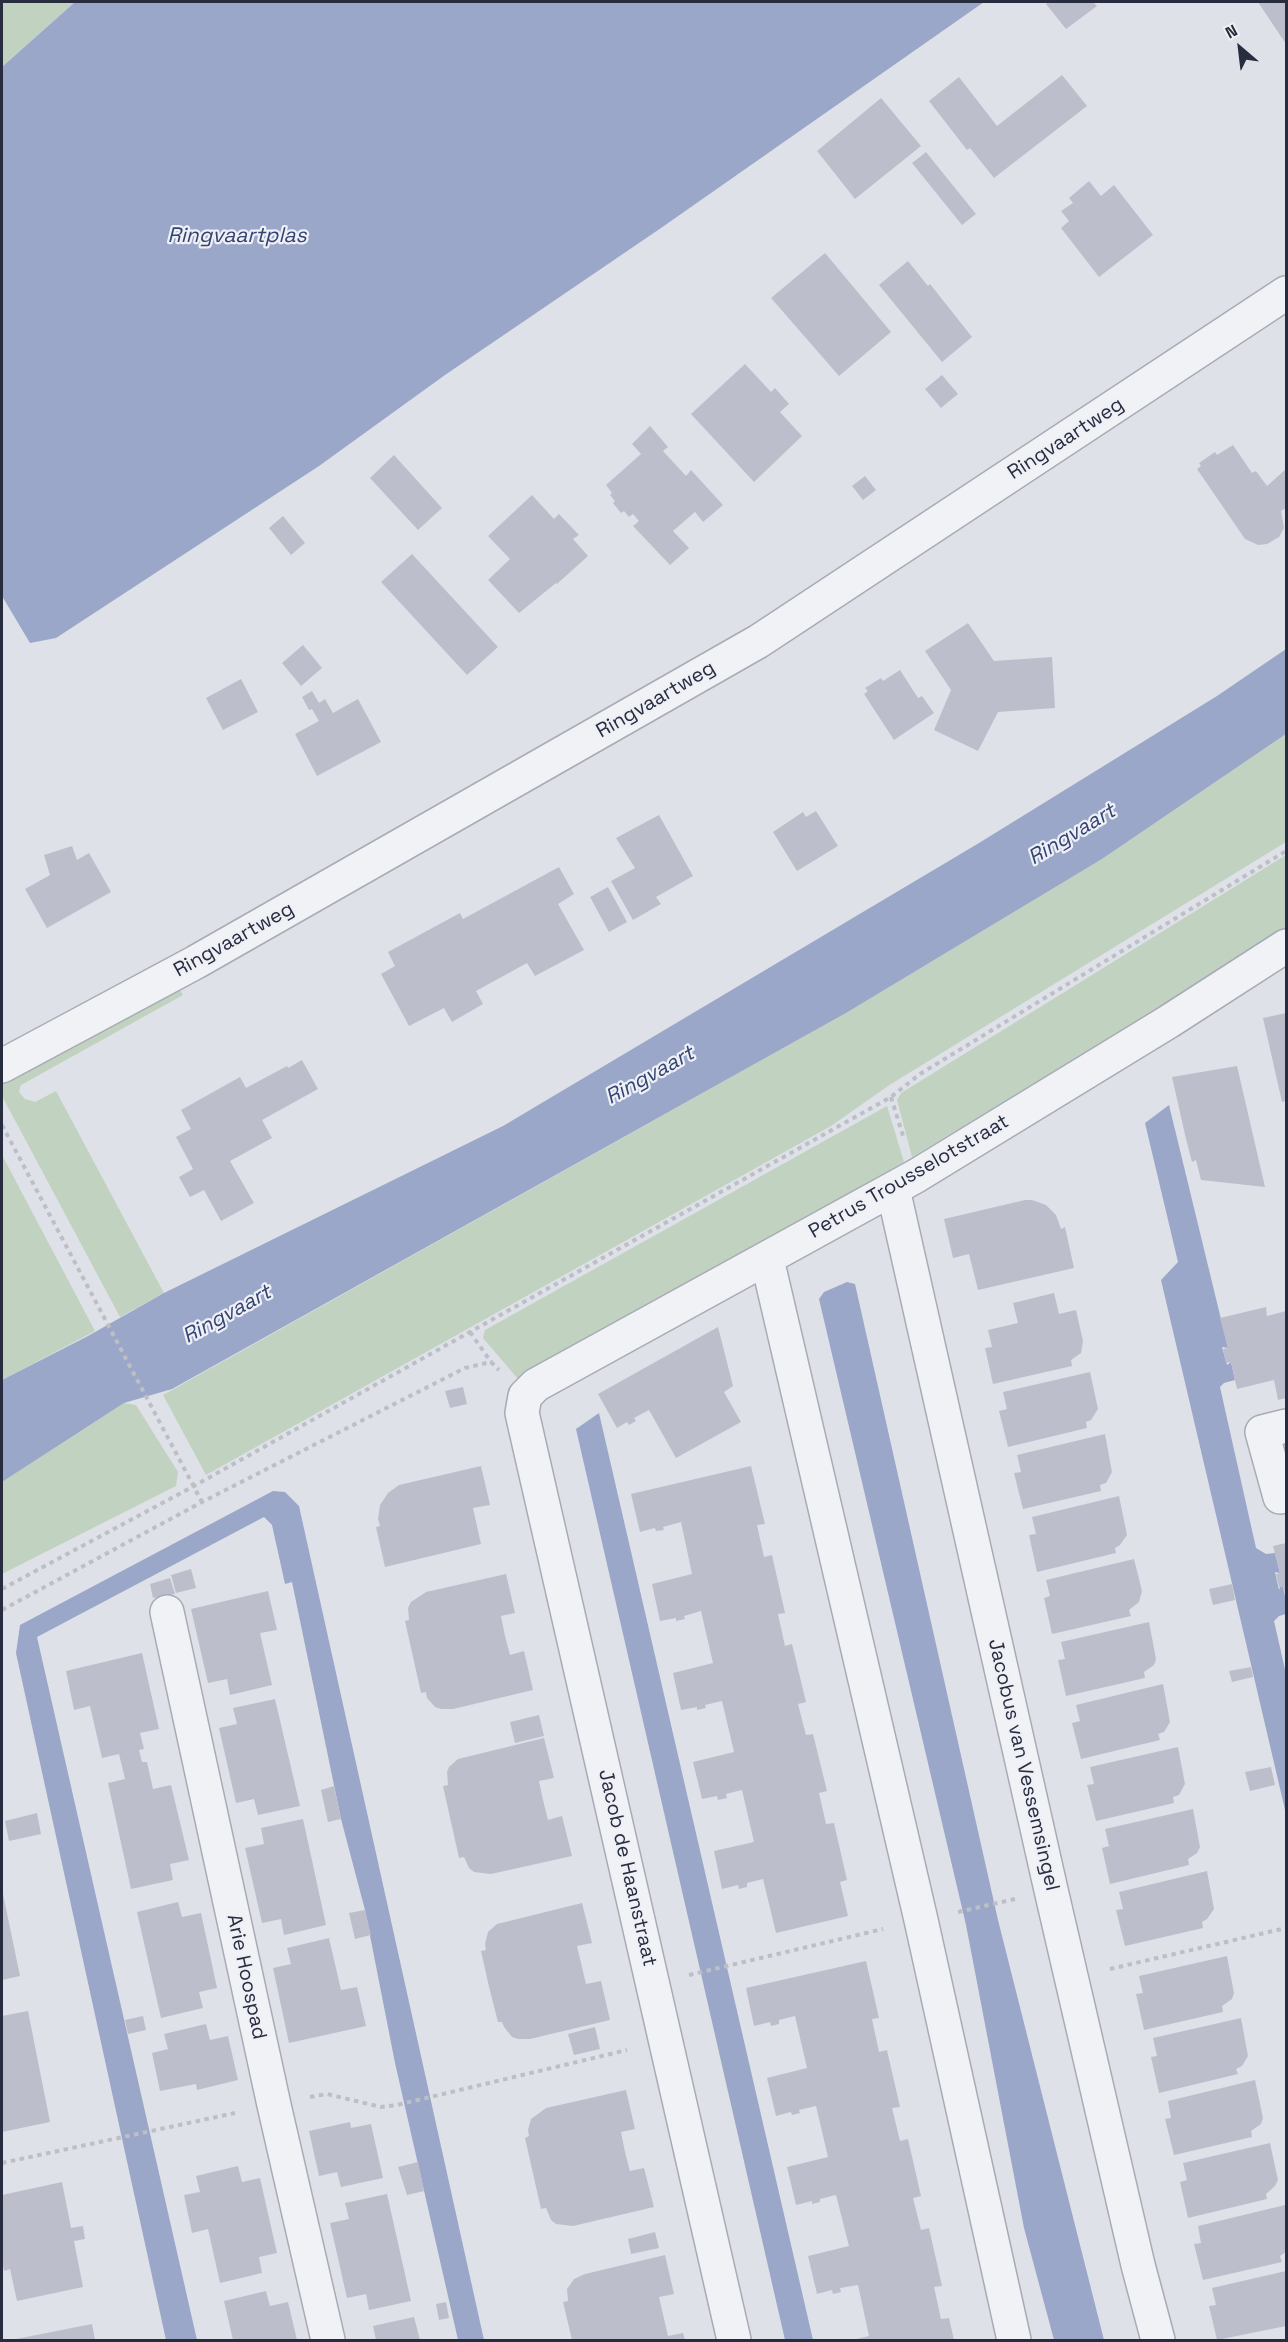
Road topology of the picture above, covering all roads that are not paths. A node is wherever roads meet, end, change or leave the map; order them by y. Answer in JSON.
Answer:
{"nodes":[{"id":1,"x":1287,"y":293,"type":"edge"},
{"id":2,"x":1287,"y":946,"type":"edge"},
{"id":3,"x":2,"y":1066,"type":"edge"},
{"id":4,"x":893,"y":1188,"type":"junction"},
{"id":5,"x":767,"y":1259,"type":"junction"},
{"id":6,"x":525,"y":1395,"type":"joint"},
{"id":7,"x":1287,"y":1426,"type":"edge"},
{"id":8,"x":1287,"y":1496,"type":"edge"},
{"id":9,"x":168,"y":1612,"type":"dead end"},
{"id":10,"x":328,"y":2340,"type":"edge"},
{"id":11,"x":734,"y":2340,"type":"edge"},
{"id":12,"x":1014,"y":2340,"type":"edge"},
{"id":13,"x":1158,"y":2340,"type":"edge"}],
"edges":[{"from":1,"to":3,"type":"street","name":"Ringvaartweg"},
{"from":2,"to":4,"type":"street","name":"Petrus Trousselotstraat"},
{"from":4,"to":5,"type":"street","name":"Petrus Trousselotstraat"},
{"from":4,"to":13,"type":"street","name":"Jacobus van Vessemsingel"},
{"from":5,"to":6,"type":"street","name":"Petrus Trousselotstraat"},
{"from":5,"to":12,"type":"street"},
{"from":6,"to":11,"type":"street","name":"Jacob de Haanstraat"},
{"from":7,"to":8,"type":"street"},
{"from":9,"to":10,"type":"street","name":"Arie Hoospad"}]}
